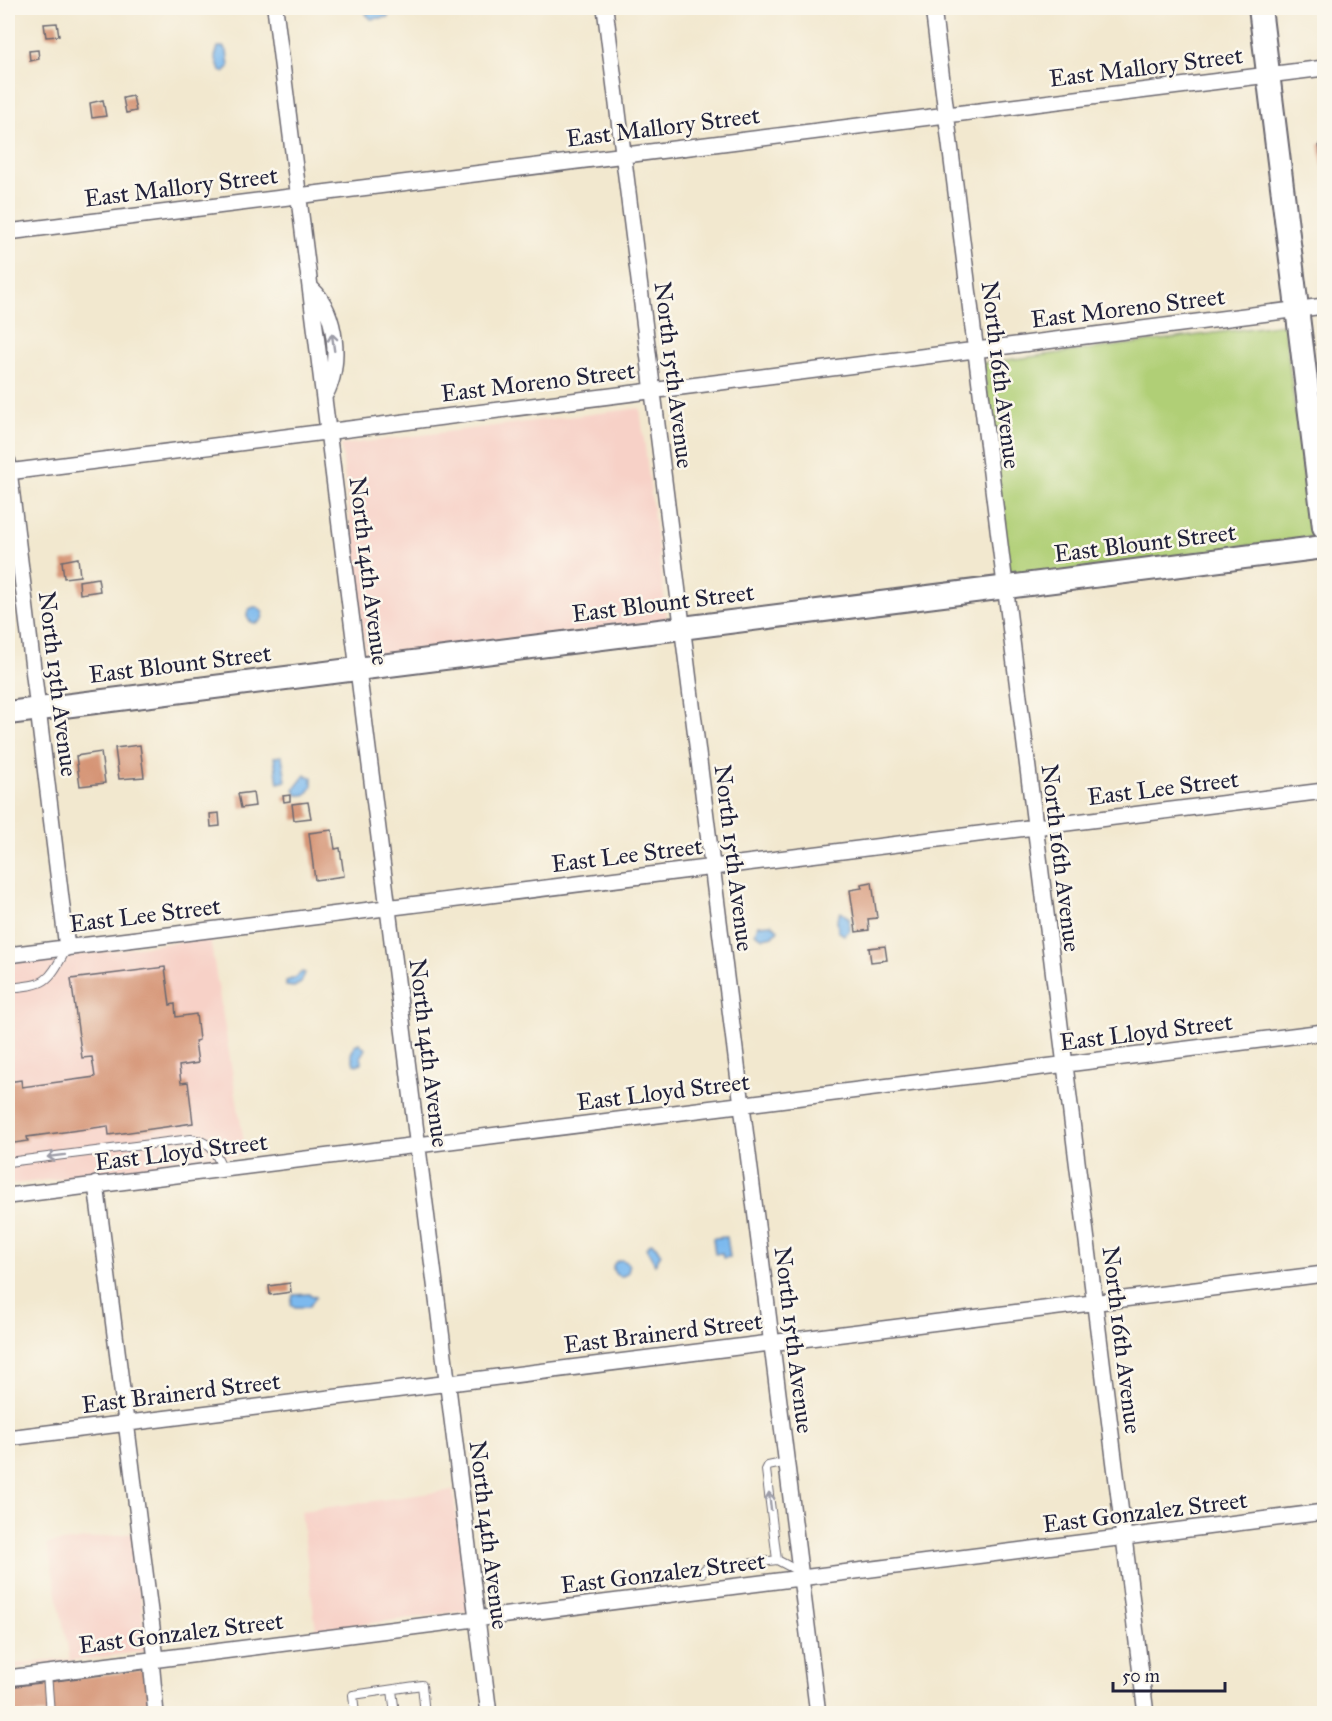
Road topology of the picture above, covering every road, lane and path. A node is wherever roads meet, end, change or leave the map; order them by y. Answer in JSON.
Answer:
{"nodes":[{"id":1,"x":275,"y":8,"type":"edge"},
{"id":2,"x":605,"y":8,"type":"edge"},
{"id":3,"x":933,"y":8,"type":"edge"},
{"id":4,"x":1260,"y":8,"type":"edge"},
{"id":5,"x":1324,"y":68,"type":"edge"},
{"id":6,"x":1268,"y":75,"type":"junction"},
{"id":7,"x":946,"y":115,"type":"junction"},
{"id":8,"x":624,"y":155,"type":"junction"},
{"id":9,"x":299,"y":195,"type":"junction"},
{"id":10,"x":8,"y":232,"type":"edge"},
{"id":11,"x":1324,"y":306,"type":"edge"},
{"id":12,"x":1297,"y":310,"type":"junction"},
{"id":13,"x":975,"y":350,"type":"junction"},
{"id":14,"x":653,"y":391,"type":"junction"},
{"id":15,"x":328,"y":431,"type":"junction"},
{"id":16,"x":8,"y":468,"type":"edge"},
{"id":17,"x":1324,"y":527,"type":"edge"},
{"id":18,"x":1324,"y":547,"type":"edge"},
{"id":19,"x":1005,"y":587,"type":"junction"},
{"id":20,"x":682,"y":628,"type":"junction"},
{"id":21,"x":358,"y":669,"type":"junction"},
{"id":22,"x":39,"y":709,"type":"junction"},
{"id":23,"x":8,"y":713,"type":"edge"},
{"id":24,"x":1324,"y":791,"type":"edge"},
{"id":25,"x":1035,"y":827,"type":"junction"},
{"id":26,"x":712,"y":867,"type":"junction"},
{"id":27,"x":388,"y":908,"type":"junction"},
{"id":28,"x":67,"y":948,"type":"junction"},
{"id":29,"x":8,"y":955,"type":"edge"},
{"id":30,"x":8,"y":988,"type":"edge"},
{"id":31,"x":1324,"y":1032,"type":"edge"},
{"id":32,"x":1065,"y":1065,"type":"junction"},
{"id":33,"x":742,"y":1105,"type":"junction"},
{"id":34,"x":418,"y":1145,"type":"junction"},
{"id":35,"x":8,"y":1162,"type":"edge"},
{"id":36,"x":223,"y":1169,"type":"junction"},
{"id":37,"x":96,"y":1184,"type":"junction"},
{"id":38,"x":8,"y":1196,"type":"edge"},
{"id":39,"x":1324,"y":1274,"type":"edge"},
{"id":40,"x":1094,"y":1302,"type":"junction"},
{"id":41,"x":772,"y":1342,"type":"junction"},
{"id":42,"x":448,"y":1383,"type":"junction"},
{"id":43,"x":128,"y":1423,"type":"junction"},
{"id":44,"x":8,"y":1438,"type":"edge"},
{"id":45,"x":787,"y":1462,"type":"junction"},
{"id":46,"x":1324,"y":1512,"type":"edge"},
{"id":47,"x":1124,"y":1537,"type":"junction"},
{"id":48,"x":777,"y":1560,"type":"junction"},
{"id":49,"x":702,"y":1573,"type":"dead end"},
{"id":50,"x":801,"y":1575,"type":"junction"},
{"id":51,"x":477,"y":1619,"type":"junction"},
{"id":52,"x":153,"y":1659,"type":"junction"},
{"id":53,"x":47,"y":1673,"type":"junction"},
{"id":54,"x":8,"y":1678,"type":"edge"},
{"id":55,"x":392,"y":1690,"type":"junction"},
{"id":56,"x":50,"y":1713,"type":"edge"},
{"id":57,"x":156,"y":1713,"type":"edge"},
{"id":58,"x":355,"y":1713,"type":"edge"},
{"id":59,"x":395,"y":1713,"type":"edge"},
{"id":60,"x":425,"y":1713,"type":"edge"},
{"id":61,"x":489,"y":1713,"type":"edge"},
{"id":62,"x":818,"y":1713,"type":"edge"},
{"id":63,"x":1146,"y":1713,"type":"edge"}],
"edges":[{"from":1,"to":9,"type":"street","name":"North 14th Avenue"},
{"from":2,"to":8,"type":"street","name":"North 15th Avenue"},
{"from":3,"to":7,"type":"street","name":"North 16th Avenue"},
{"from":4,"to":6,"type":"street"},
{"from":5,"to":6,"type":"street","name":"East Mallory Street"},
{"from":6,"to":7,"type":"street","name":"East Mallory Street"},
{"from":6,"to":12,"type":"street"},
{"from":7,"to":8,"type":"street","name":"East Mallory Street"},
{"from":7,"to":13,"type":"street","name":"North 16th Avenue"},
{"from":8,"to":9,"type":"street","name":"East Mallory Street"},
{"from":8,"to":14,"type":"street","name":"North 15th Avenue"},
{"from":9,"to":10,"type":"street","name":"East Mallory Street"},
{"from":9,"to":15,"type":"street","name":"North 14th Avenue"},
{"from":11,"to":12,"type":"street","name":"East Moreno Street"},
{"from":12,"to":13,"type":"street","name":"East Moreno Street"},
{"from":12,"to":17,"type":"street"},
{"from":13,"to":14,"type":"street","name":"East Moreno Street"},
{"from":13,"to":19,"type":"street","name":"North 16th Avenue"},
{"from":14,"to":15,"type":"street","name":"East Moreno Street"},
{"from":14,"to":20,"type":"street","name":"North 15th Avenue"},
{"from":15,"to":16,"type":"street","name":"East Moreno Street"},
{"from":15,"to":21,"type":"street","name":"North 14th Avenue"},
{"from":16,"to":22,"type":"street","name":"North 13th Avenue"},
{"from":18,"to":19,"type":"street","name":"East Blount Street"},
{"from":19,"to":20,"type":"street","name":"East Blount Street"},
{"from":19,"to":25,"type":"street","name":"North 16th Avenue"},
{"from":20,"to":21,"type":"street","name":"East Blount Street"},
{"from":20,"to":26,"type":"street","name":"North 15th Avenue"},
{"from":21,"to":22,"type":"street","name":"East Blount Street"},
{"from":21,"to":27,"type":"street","name":"North 14th Avenue"},
{"from":22,"to":23,"type":"street","name":"East Blount Street"},
{"from":22,"to":28,"type":"street","name":"North 13th Avenue"},
{"from":24,"to":25,"type":"street","name":"East Lee Street"},
{"from":25,"to":26,"type":"street","name":"East Lee Street"},
{"from":25,"to":32,"type":"street","name":"North 16th Avenue"},
{"from":26,"to":27,"type":"street","name":"East Lee Street"},
{"from":26,"to":33,"type":"street","name":"North 15th Avenue"},
{"from":27,"to":28,"type":"street","name":"East Lee Street"},
{"from":27,"to":34,"type":"street","name":"North 14th Avenue"},
{"from":28,"to":29,"type":"street","name":"East Lee Street"},
{"from":28,"to":30,"type":"lane"},
{"from":31,"to":32,"type":"street","name":"East Lloyd Street"},
{"from":32,"to":33,"type":"street","name":"East Lloyd Street"},
{"from":32,"to":40,"type":"street","name":"North 16th Avenue"},
{"from":33,"to":34,"type":"street","name":"East Lloyd Street"},
{"from":33,"to":41,"type":"street","name":"North 15th Avenue"},
{"from":34,"to":36,"type":"street","name":"East Lloyd Street"},
{"from":34,"to":42,"type":"street","name":"North 14th Avenue"},
{"from":36,"to":35,"type":"lane","one_way":true},
{"from":36,"to":37,"type":"street","name":"East Lloyd Street"},
{"from":37,"to":38,"type":"street","name":"East Lloyd Street"},
{"from":37,"to":43,"type":"street"},
{"from":39,"to":40,"type":"street","name":"East Brainerd Street"},
{"from":40,"to":41,"type":"street","name":"East Brainerd Street"},
{"from":40,"to":47,"type":"street","name":"North 16th Avenue"},
{"from":41,"to":42,"type":"street","name":"East Brainerd Street"},
{"from":41,"to":45,"type":"street","name":"North 15th Avenue"},
{"from":42,"to":43,"type":"street","name":"East Brainerd Street"},
{"from":42,"to":51,"type":"street","name":"North 14th Avenue"},
{"from":43,"to":44,"type":"street","name":"East Brainerd Street"},
{"from":43,"to":52,"type":"street"},
{"from":48,"to":45,"type":"lane","one_way":true},
{"from":45,"to":50,"type":"street","name":"North 15th Avenue"},
{"from":46,"to":47,"type":"street","name":"East Gonzalez Street"},
{"from":47,"to":50,"type":"street","name":"East Gonzalez Street"},
{"from":47,"to":63,"type":"street","name":"North 16th Avenue"},
{"from":48,"to":49,"type":"lane"},
{"from":48,"to":50,"type":"lane"},
{"from":50,"to":51,"type":"street","name":"East Gonzalez Street"},
{"from":50,"to":62,"type":"street","name":"North 15th Avenue"},
{"from":51,"to":52,"type":"street","name":"East Gonzalez Street"},
{"from":51,"to":61,"type":"street","name":"North 14th Avenue"},
{"from":52,"to":53,"type":"street","name":"East Gonzalez Street"},
{"from":52,"to":57,"type":"street"},
{"from":53,"to":54,"type":"street","name":"East Gonzalez Street"},
{"from":53,"to":56,"type":"lane"},
{"from":55,"to":58,"type":"lane"},
{"from":55,"to":59,"type":"lane"},
{"from":55,"to":60,"type":"lane"}]}
